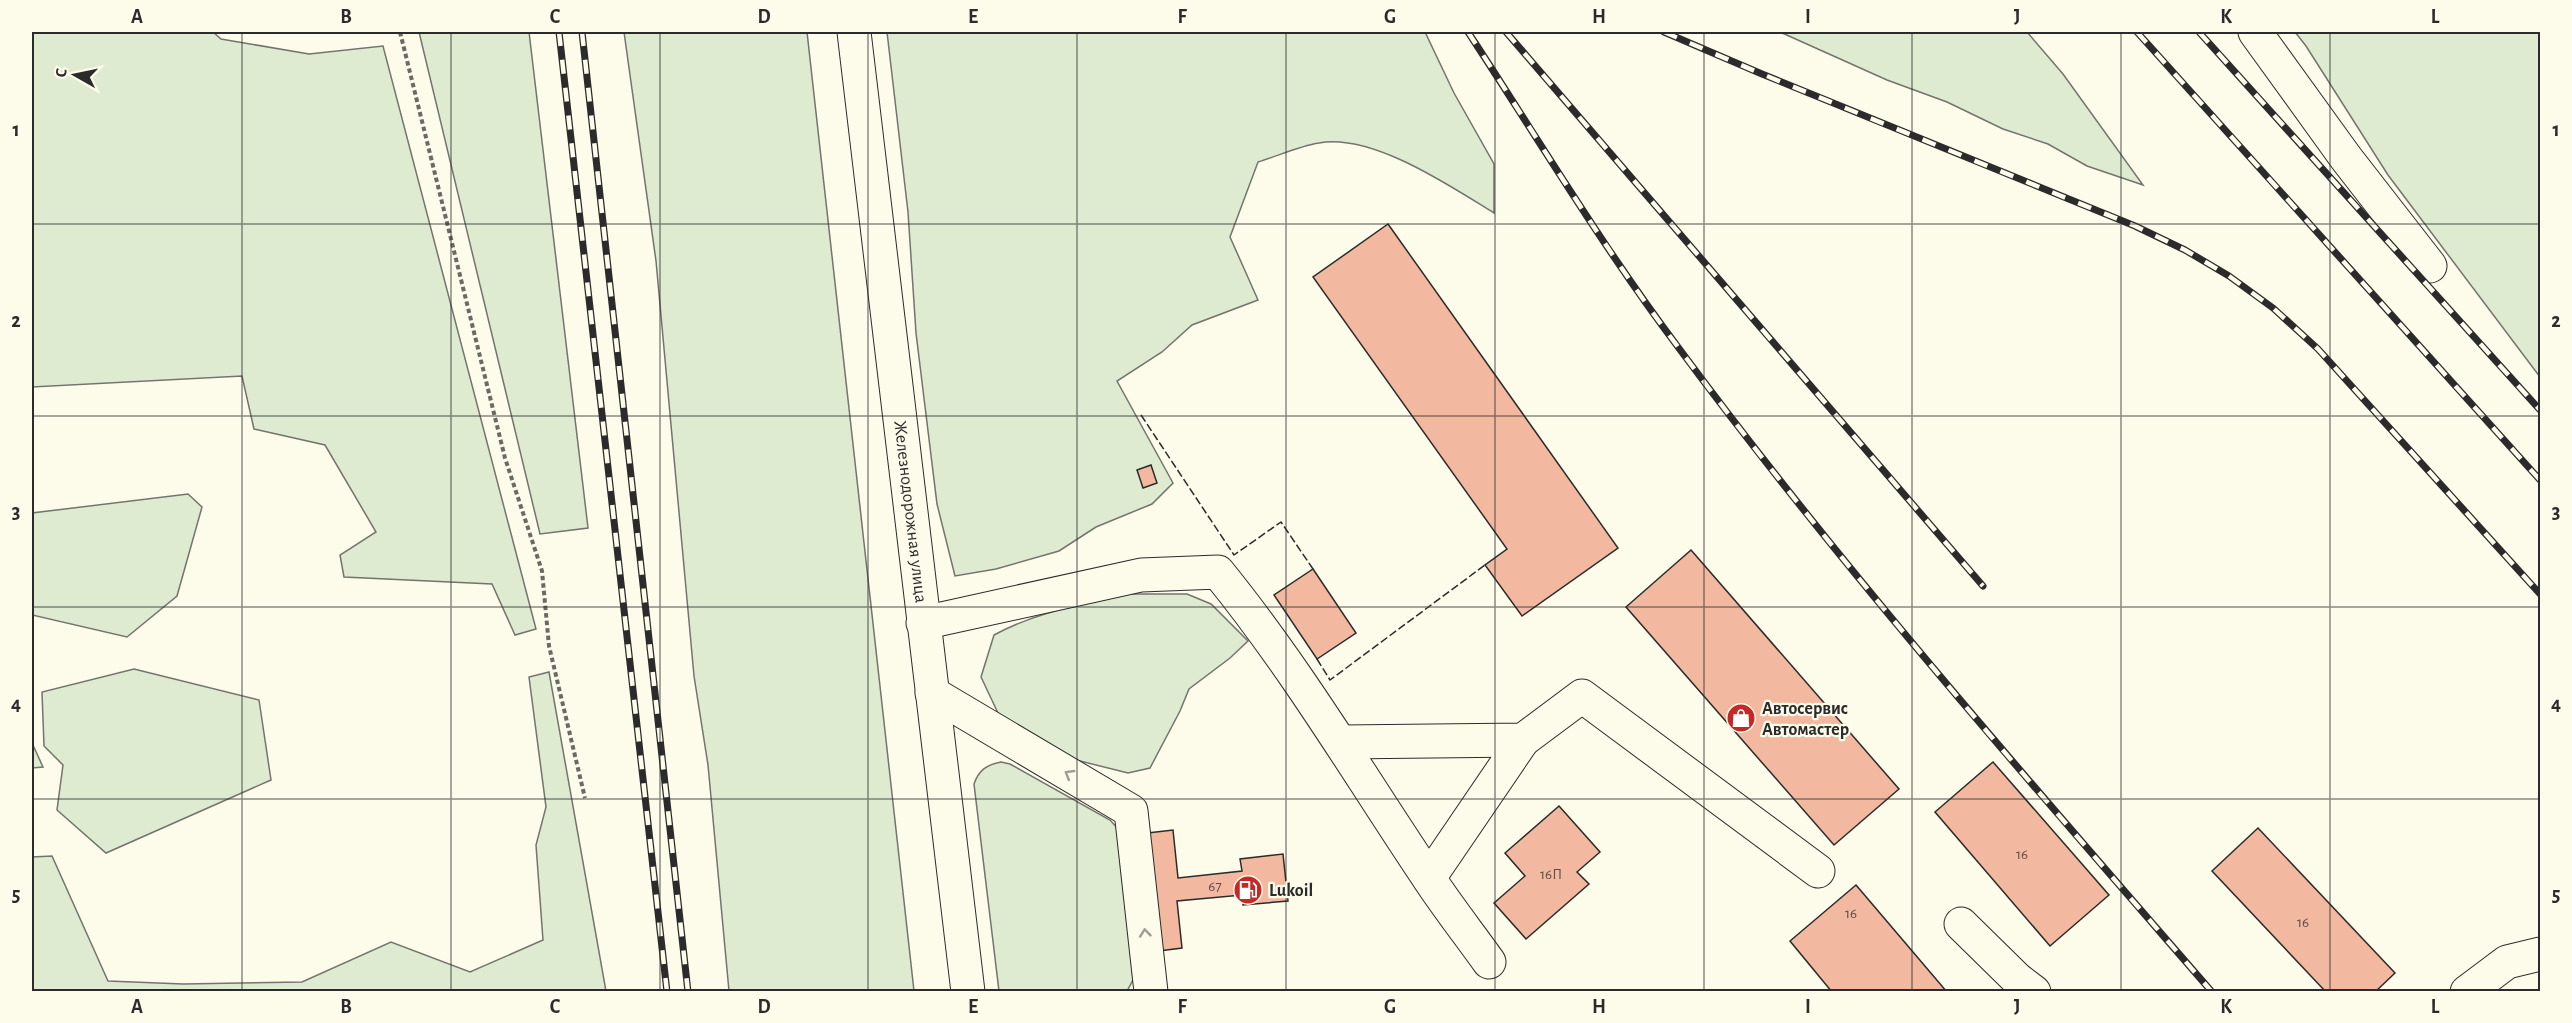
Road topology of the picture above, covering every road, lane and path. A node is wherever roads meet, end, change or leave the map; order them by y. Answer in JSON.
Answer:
{"nodes":[{"id":1,"x":400,"y":32,"type":"edge"},
{"id":2,"x":854,"y":32,"type":"edge"},
{"id":3,"x":2255,"y":32,"type":"edge"},
{"id":4,"x":2430,"y":266,"type":"dead end"},
{"id":5,"x":923,"y":623,"type":"junction"},
{"id":6,"x":932,"y":693,"type":"junction"},
{"id":7,"x":1523,"y":740,"type":"junction"},
{"id":8,"x":1342,"y":742,"type":"junction"},
{"id":9,"x":585,"y":798,"type":"dead end"},
{"id":10,"x":1818,"y":871,"type":"dead end"},
{"id":11,"x":1429,"y":878,"type":"junction"},
{"id":12,"x":1961,"y":924,"type":"dead end"},
{"id":13,"x":2541,"y":954,"type":"edge"},
{"id":14,"x":1489,"y":962,"type":"dead end"},
{"id":15,"x":968,"y":992,"type":"edge"},
{"id":16,"x":1151,"y":992,"type":"edge"},
{"id":17,"x":2034,"y":992,"type":"edge"},
{"id":18,"x":2467,"y":992,"type":"edge"}],
"edges":[{"from":1,"to":9,"type":"path"},
{"from":2,"to":5,"type":"main road","name":"Железнодорожная улица"},
{"from":3,"to":4,"type":"main road"},
{"from":5,"to":6,"type":"main road","name":"Железнодорожная улица"},
{"from":5,"to":8,"type":"main road"},
{"from":6,"to":15,"type":"main road","name":"Железнодорожная улица"},
{"from":16,"to":6,"type":"main road","one_way":true},
{"from":7,"to":8,"type":"main road"},
{"from":7,"to":10,"type":"main road"},
{"from":7,"to":11,"type":"main road"},
{"from":8,"to":11,"type":"main road"},
{"from":11,"to":14,"type":"main road"},
{"from":12,"to":17,"type":"main road"},
{"from":13,"to":18,"type":"main road"}]}
